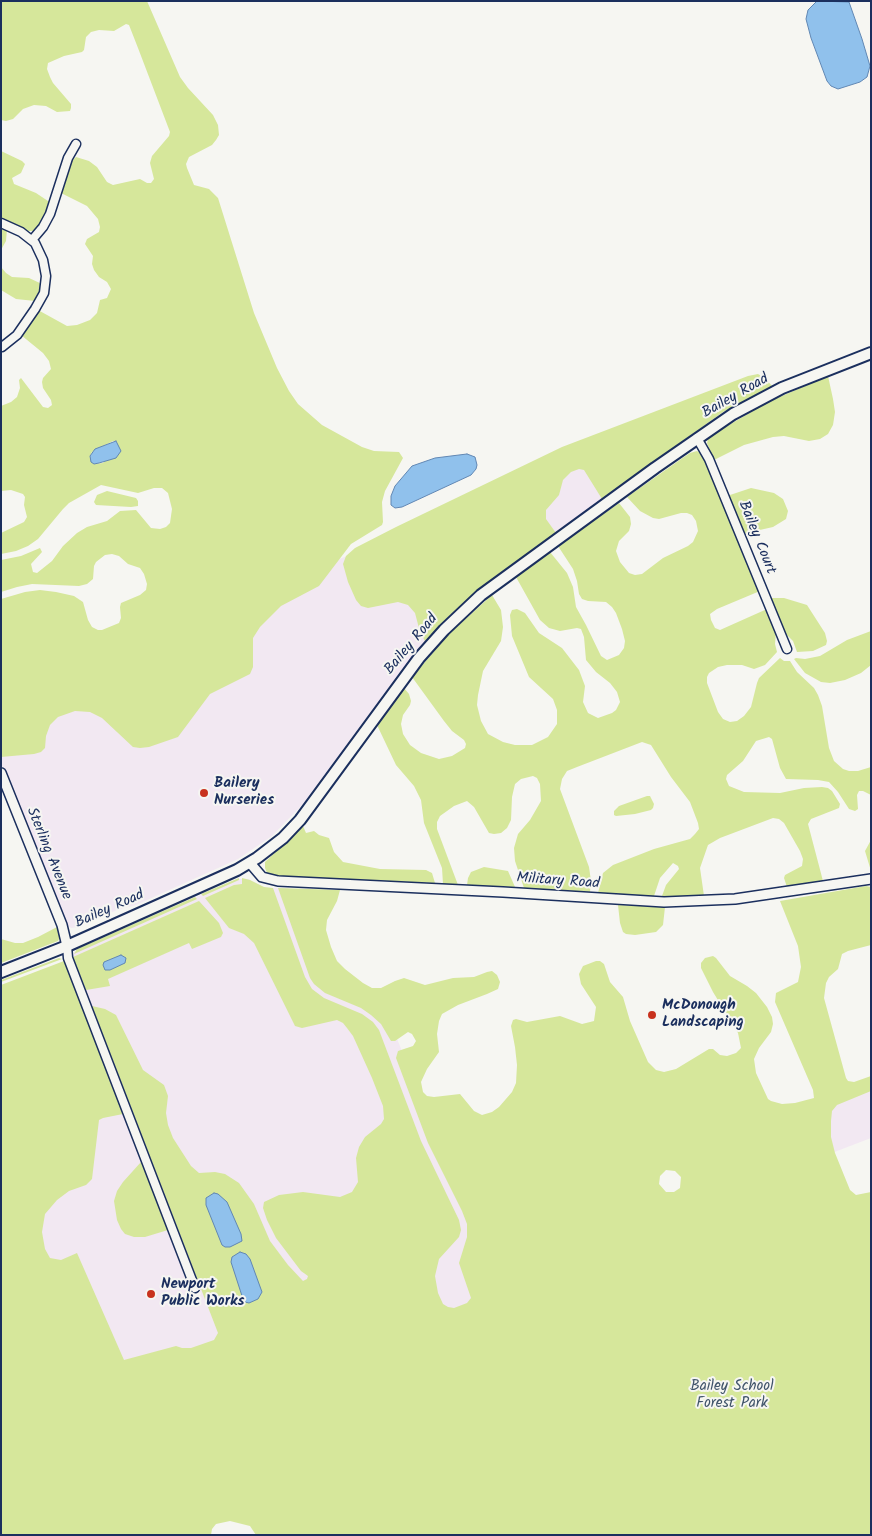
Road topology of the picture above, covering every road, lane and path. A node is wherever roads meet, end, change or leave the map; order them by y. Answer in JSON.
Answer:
{"nodes":[{"id":1,"x":76,"y":144,"type":"dead end"},
{"id":2,"x":1,"y":223,"type":"edge"},
{"id":3,"x":32,"y":240,"type":"junction"},
{"id":4,"x":2,"y":347,"type":"edge"},
{"id":5,"x":871,"y":353,"type":"edge"},
{"id":6,"x":697,"y":438,"type":"junction"},
{"id":7,"x":786,"y":649,"type":"dead end"},
{"id":8,"x":1,"y":773,"type":"edge"},
{"id":9,"x":250,"y":863,"type":"junction"},
{"id":10,"x":871,"y":878,"type":"edge"},
{"id":11,"x":67,"y":946,"type":"junction"},
{"id":12,"x":1,"y":972,"type":"edge"},
{"id":13,"x":195,"y":1288,"type":"dead end"}],
"edges":[{"from":1,"to":3,"type":"street"},
{"from":2,"to":3,"type":"street"},
{"from":3,"to":4,"type":"street"},
{"from":5,"to":6,"type":"main road","name":"Bailey Road"},
{"from":6,"to":7,"type":"street","name":"Bailey Court"},
{"from":6,"to":9,"type":"main road","name":"Bailey Road"},
{"from":8,"to":11,"type":"street","name":"Sterling Avenue"},
{"from":9,"to":10,"type":"street","name":"Military Road"},
{"from":9,"to":11,"type":"main road","name":"Bailey Road"},
{"from":11,"to":12,"type":"main road","name":"Bailey Road"},
{"from":11,"to":13,"type":"street"}]}
